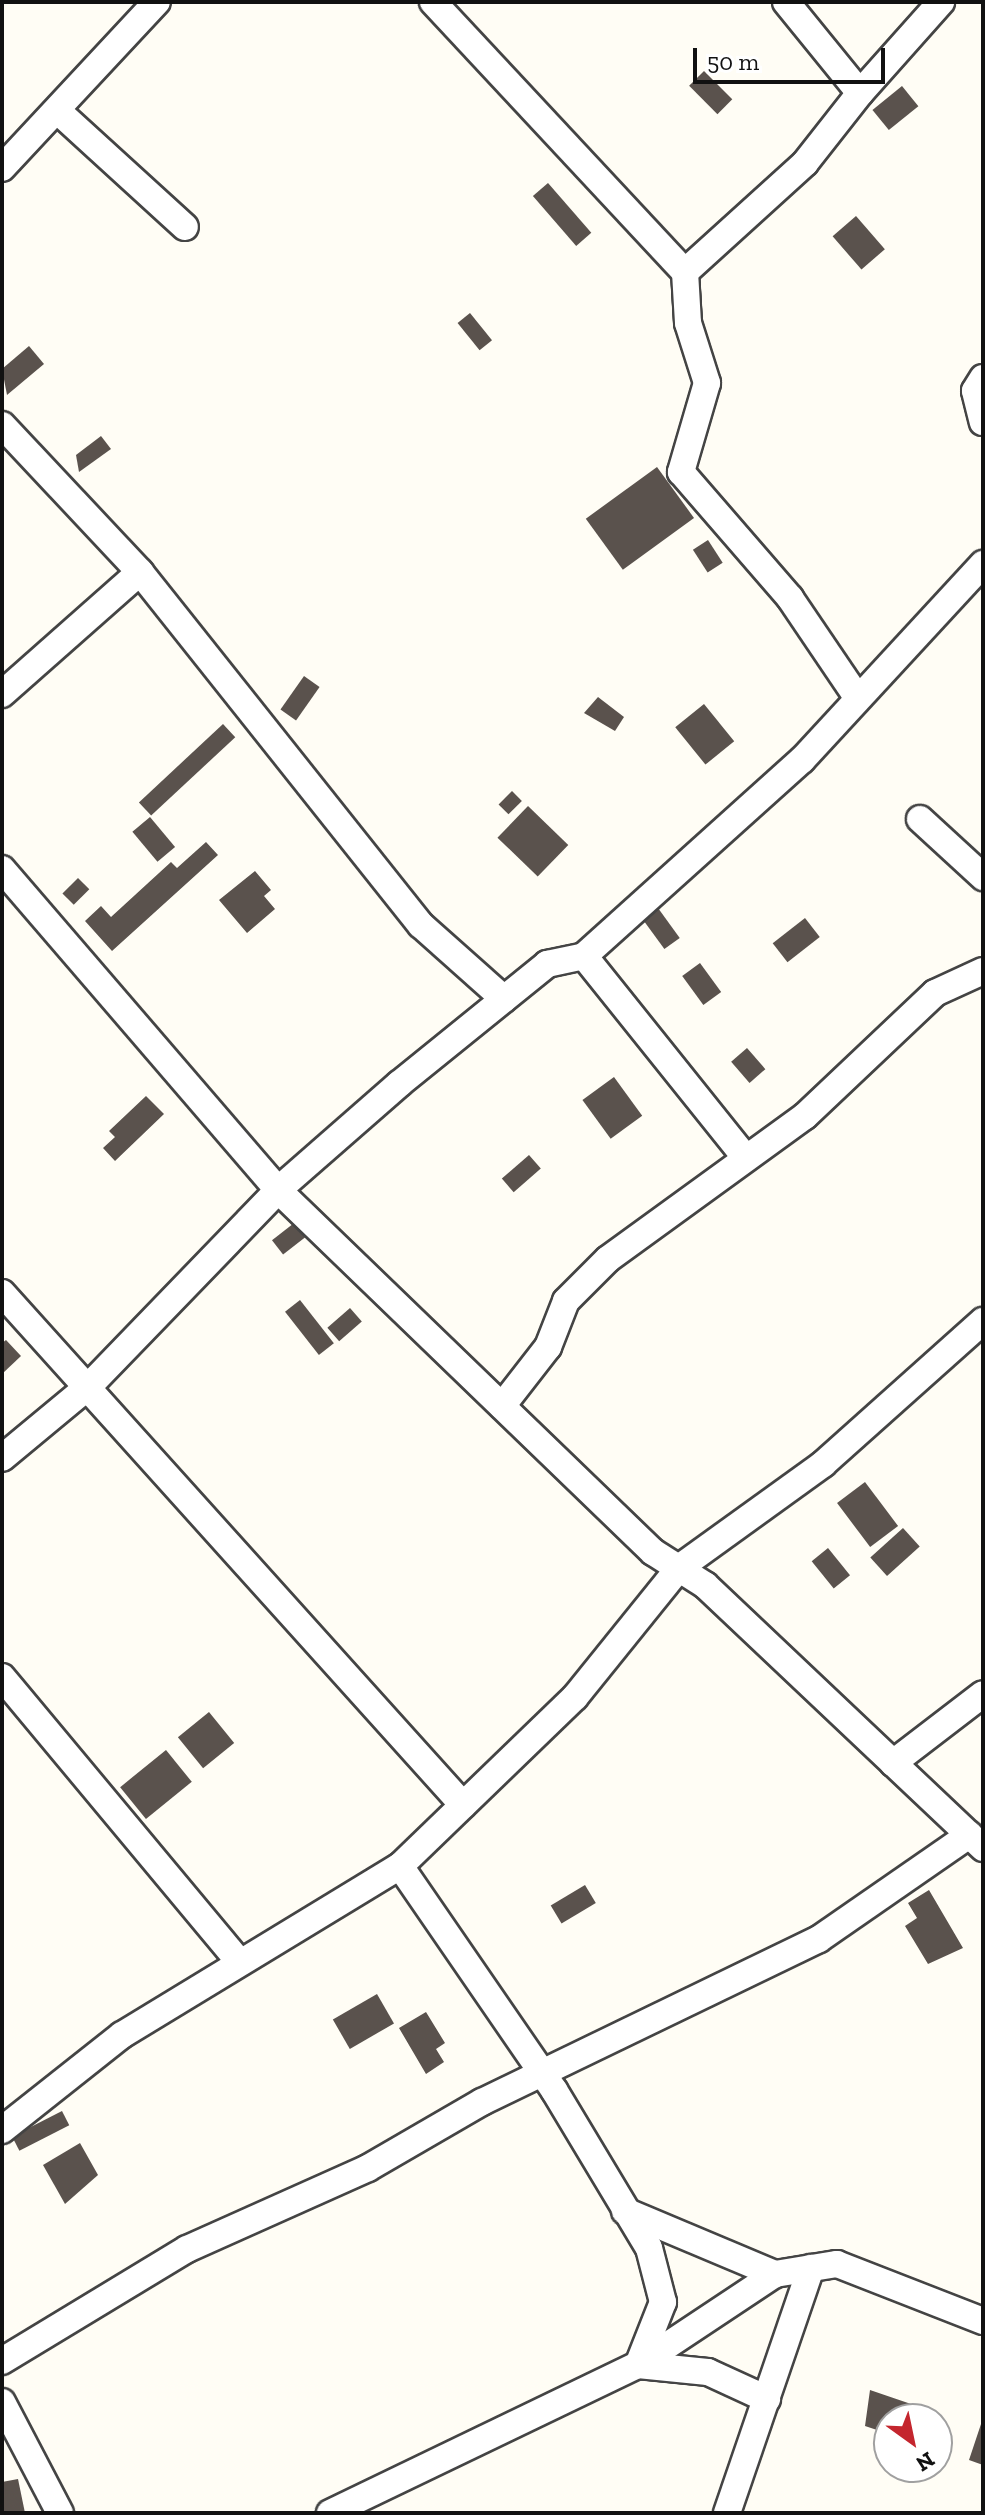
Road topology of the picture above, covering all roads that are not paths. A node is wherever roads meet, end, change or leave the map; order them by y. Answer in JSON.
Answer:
{"nodes":[{"id":1,"x":157,"y":2,"type":"edge"},
{"id":2,"x":433,"y":2,"type":"edge"},
{"id":3,"x":786,"y":2,"type":"edge"},
{"id":4,"x":941,"y":2,"type":"edge"},
{"id":5,"x":860,"y":93,"type":"junction"},
{"id":6,"x":60,"y":113,"type":"junction"},
{"id":7,"x":2,"y":168,"type":"edge"},
{"id":8,"x":185,"y":227,"type":"dead end"},
{"id":9,"x":685,"y":272,"type":"junction"},
{"id":10,"x":983,"y":378,"type":"edge"},
{"id":11,"x":983,"y":422,"type":"edge"},
{"id":12,"x":2,"y":425,"type":"edge"},
{"id":13,"x":983,"y":564,"type":"edge"},
{"id":14,"x":140,"y":572,"type":"junction"},
{"id":15,"x":2,"y":694,"type":"edge"},
{"id":16,"x":857,"y":697,"type":"junction"},
{"id":17,"x":920,"y":819,"type":"dead end"},
{"id":18,"x":2,"y":869,"type":"edge"},
{"id":19,"x":983,"y":877,"type":"edge"},
{"id":20,"x":584,"y":956,"type":"junction"},
{"id":21,"x":983,"y":971,"type":"edge"},
{"id":22,"x":504,"y":999,"type":"junction"},
{"id":23,"x":746,"y":1158,"type":"junction"},
{"id":24,"x":278,"y":1190,"type":"junction"},
{"id":25,"x":2,"y":1293,"type":"edge"},
{"id":26,"x":983,"y":1321,"type":"edge"},
{"id":27,"x":90,"y":1385,"type":"junction"},
{"id":28,"x":502,"y":1406,"type":"junction"},
{"id":29,"x":2,"y":1458,"type":"edge"},
{"id":30,"x":679,"y":1568,"type":"junction"},
{"id":31,"x":2,"y":1677,"type":"edge"},
{"id":32,"x":983,"y":1694,"type":"edge"},
{"id":33,"x":893,"y":1763,"type":"junction"},
{"id":34,"x":463,"y":1805,"type":"junction"},
{"id":35,"x":976,"y":1841,"type":"edge"},
{"id":36,"x":400,"y":1866,"type":"junction"},
{"id":37,"x":238,"y":1960,"type":"junction"},
{"id":38,"x":541,"y":2074,"type":"junction"},
{"id":39,"x":2,"y":2130,"type":"edge"},
{"id":40,"x":625,"y":2211,"type":"junction"},
{"id":41,"x":811,"y":2268,"type":"junction"},
{"id":42,"x":775,"y":2274,"type":"junction"},
{"id":43,"x":983,"y":2321,"type":"edge"},
{"id":44,"x":2,"y":2361,"type":"edge"},
{"id":45,"x":638,"y":2365,"type":"junction"},
{"id":46,"x":767,"y":2399,"type":"junction"},
{"id":47,"x":2,"y":2402,"type":"edge"},
{"id":48,"x":60,"y":2513,"type":"edge"},
{"id":49,"x":330,"y":2513,"type":"edge"},
{"id":50,"x":727,"y":2513,"type":"edge"}],
"edges":[{"from":1,"to":6,"type":"street"},
{"from":2,"to":9,"type":"street"},
{"from":3,"to":5,"type":"street"},
{"from":4,"to":5,"type":"street"},
{"from":5,"to":9,"type":"street"},
{"from":6,"to":7,"type":"street"},
{"from":6,"to":8,"type":"street"},
{"from":9,"to":16,"type":"street"},
{"from":10,"to":11,"type":"street"},
{"from":12,"to":14,"type":"street"},
{"from":13,"to":16,"type":"street"},
{"from":14,"to":15,"type":"street"},
{"from":14,"to":22,"type":"street"},
{"from":16,"to":20,"type":"street"},
{"from":17,"to":19,"type":"street"},
{"from":18,"to":24,"type":"street"},
{"from":20,"to":22,"type":"street"},
{"from":20,"to":23,"type":"street"},
{"from":21,"to":23,"type":"street"},
{"from":22,"to":24,"type":"street"},
{"from":23,"to":28,"type":"street"},
{"from":24,"to":27,"type":"street"},
{"from":24,"to":28,"type":"street"},
{"from":25,"to":27,"type":"street"},
{"from":26,"to":30,"type":"street"},
{"from":27,"to":29,"type":"street"},
{"from":27,"to":34,"type":"street"},
{"from":28,"to":30,"type":"street"},
{"from":30,"to":33,"type":"street"},
{"from":30,"to":34,"type":"street"},
{"from":31,"to":37,"type":"street"},
{"from":32,"to":33,"type":"street"},
{"from":33,"to":35,"type":"street"},
{"from":34,"to":36,"type":"street"},
{"from":35,"to":38,"type":"street"},
{"from":36,"to":37,"type":"street"},
{"from":36,"to":38,"type":"street"},
{"from":37,"to":39,"type":"street"},
{"from":38,"to":40,"type":"street"},
{"from":38,"to":44,"type":"street"},
{"from":40,"to":42,"type":"street"},
{"from":40,"to":45,"type":"street"},
{"from":41,"to":42,"type":"street"},
{"from":41,"to":43,"type":"street"},
{"from":41,"to":46,"type":"street"},
{"from":42,"to":45,"type":"street"},
{"from":45,"to":46,"type":"street"},
{"from":45,"to":49,"type":"street"},
{"from":46,"to":50,"type":"street"},
{"from":47,"to":48,"type":"street"}]}
